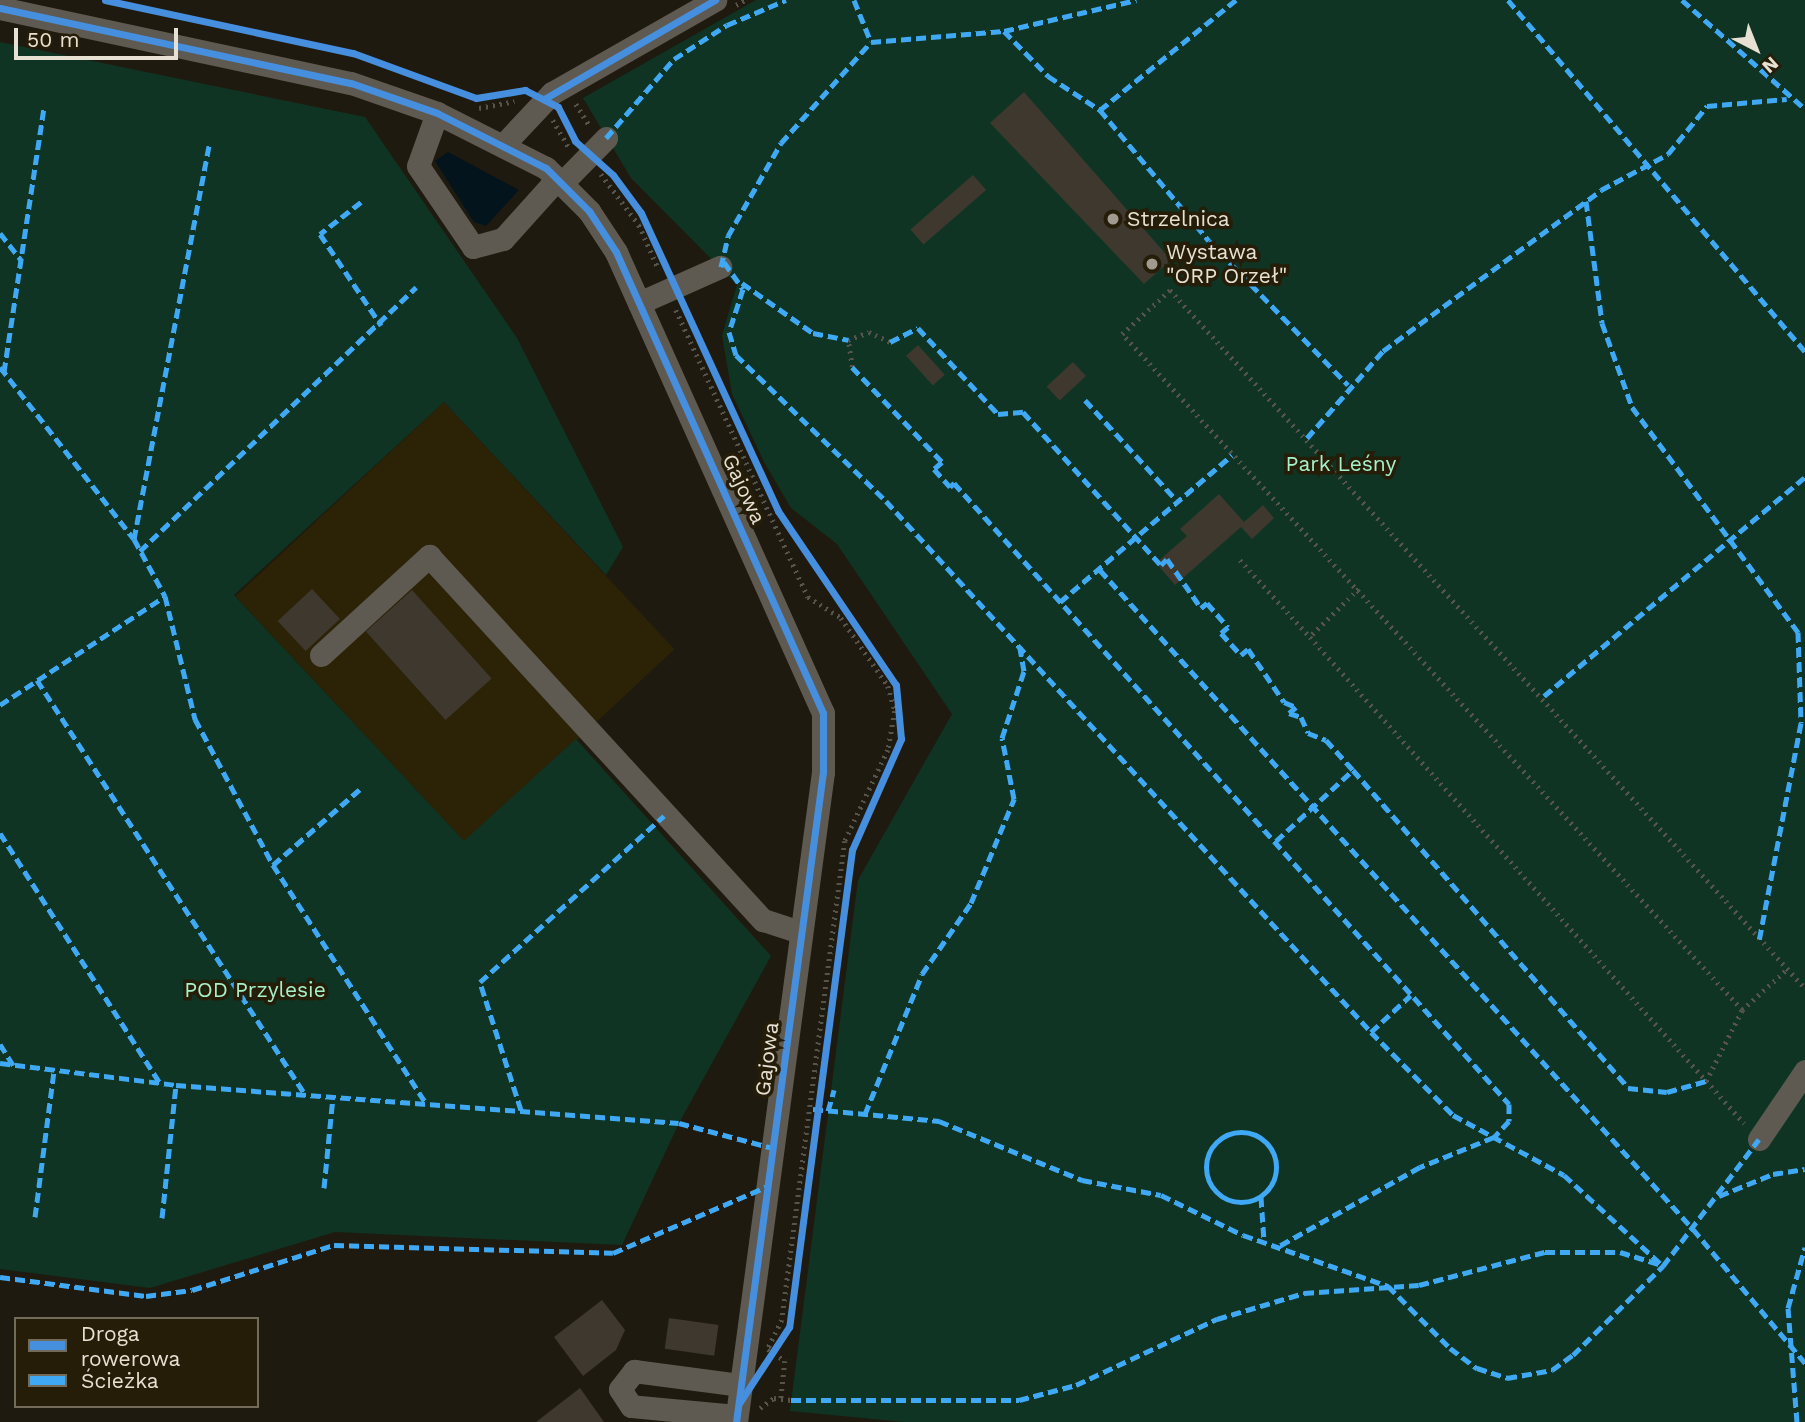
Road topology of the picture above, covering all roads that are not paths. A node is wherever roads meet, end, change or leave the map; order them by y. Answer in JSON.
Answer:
{"nodes":[{"id":1,"x":715,"y":0,"type":"edge"},
{"id":2,"x":0,"y":8,"type":"edge"},
{"id":3,"x":437,"y":113,"type":"junction"},
{"id":4,"x":505,"y":143,"type":"junction"},
{"id":5,"x":588,"y":150,"type":"road end"},
{"id":6,"x":560,"y":180,"type":"junction"},
{"id":7,"x":720,"y":267,"type":"dead end"},
{"id":8,"x":639,"y":303,"type":"junction"},
{"id":9,"x":321,"y":655,"type":"dead end"},
{"id":10,"x":801,"y":932,"type":"junction"},
{"id":11,"x":1805,"y":1071,"type":"edge"},
{"id":12,"x":1759,"y":1139,"type":"road end"},
{"id":13,"x":741,"y":1385,"type":"junction"},
{"id":14,"x":742,"y":1417,"type":"edge"}],
"edges":[{"from":1,"to":4,"type":"street"},
{"from":2,"to":3,"type":"street","name":"Gajowa"},
{"from":3,"to":4,"type":"street","name":"Gajowa"},
{"from":3,"to":6,"type":"street"},
{"from":4,"to":6,"type":"street","name":"Gajowa"},
{"from":5,"to":6,"type":"street"},
{"from":6,"to":8,"type":"street","name":"Gajowa"},
{"from":7,"to":8,"type":"street"},
{"from":8,"to":10,"type":"street","name":"Gajowa"},
{"from":9,"to":10,"type":"street"},
{"from":10,"to":13,"type":"street","name":"Gajowa"},
{"from":11,"to":12,"type":"street"},
{"from":13,"to":14,"type":"street","name":"Gajowa"},
{"from":13,"to":14,"type":"street"}]}
